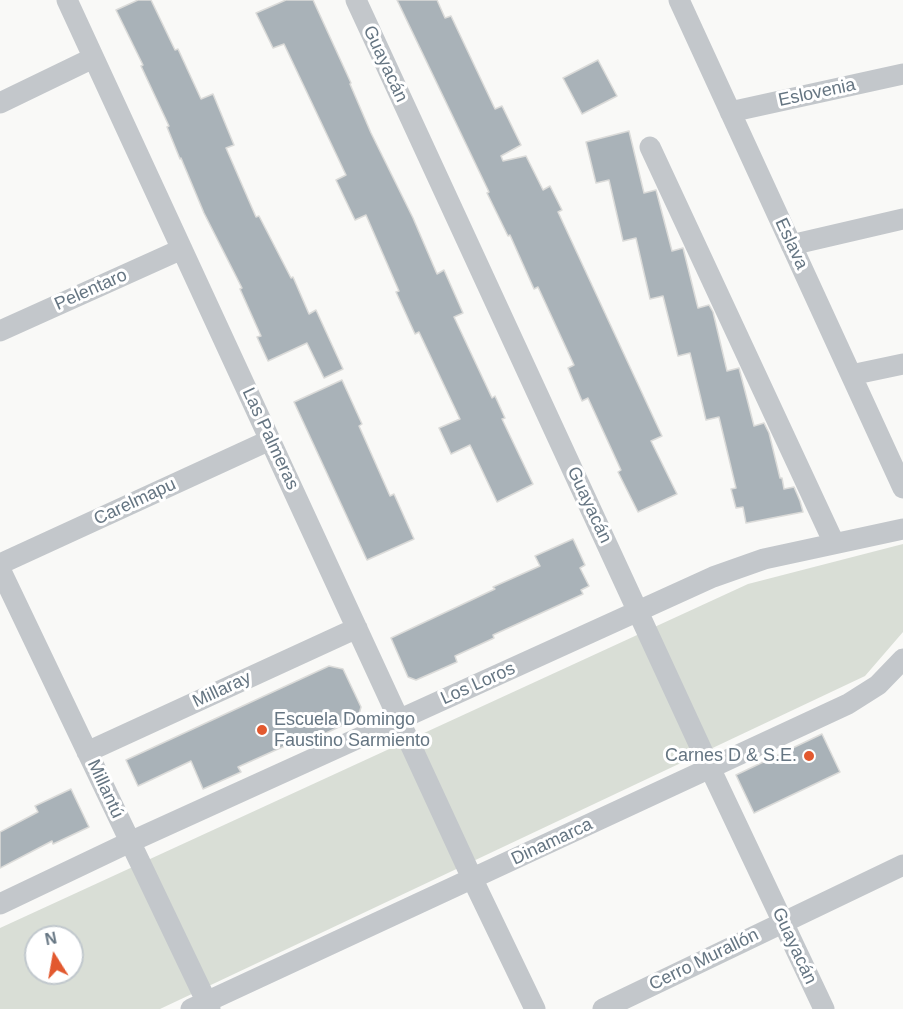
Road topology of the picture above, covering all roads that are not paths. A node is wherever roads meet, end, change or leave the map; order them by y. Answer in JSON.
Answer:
{"nodes":[{"id":1,"x":67,"y":0,"type":"edge"},
{"id":2,"x":356,"y":0,"type":"edge"},
{"id":3,"x":679,"y":0,"type":"edge"},
{"id":4,"x":93,"y":58,"type":"junction"},
{"id":5,"x":903,"y":74,"type":"edge"},
{"id":6,"x":0,"y":103,"type":"edge"},
{"id":7,"x":730,"y":112,"type":"junction"},
{"id":8,"x":650,"y":147,"type":"dead end"},
{"id":9,"x":903,"y":219,"type":"edge"},
{"id":10,"x":791,"y":245,"type":"junction"},
{"id":11,"x":182,"y":249,"type":"junction"},
{"id":12,"x":0,"y":331,"type":"edge"},
{"id":13,"x":903,"y":364,"type":"edge"},
{"id":14,"x":851,"y":375,"type":"junction"},
{"id":15,"x":270,"y":440,"type":"junction"},
{"id":16,"x":903,"y":488,"type":"edge"},
{"id":17,"x":903,"y":529,"type":"edge"},
{"id":18,"x":834,"y":543,"type":"junction"},
{"id":19,"x":0,"y":566,"type":"edge"},
{"id":20,"x":638,"y":611,"type":"junction"},
{"id":21,"x":357,"y":628,"type":"junction"},
{"id":22,"x":903,"y":659,"type":"edge"},
{"id":23,"x":399,"y":719,"type":"junction"},
{"id":24,"x":87,"y":752,"type":"junction"},
{"id":25,"x":710,"y":768,"type":"junction"},
{"id":26,"x":130,"y":842,"type":"junction"},
{"id":27,"x":903,"y":865,"type":"edge"},
{"id":28,"x":472,"y":878,"type":"junction"},
{"id":29,"x":0,"y":904,"type":"edge"},
{"id":30,"x":783,"y":922,"type":"junction"},
{"id":31,"x":202,"y":1007,"type":"edge"},
{"id":32,"x":535,"y":1009,"type":"edge"},
{"id":33,"x":603,"y":1009,"type":"edge"},
{"id":34,"x":824,"y":1009,"type":"edge"}],
"edges":[{"from":1,"to":4,"type":"street","name":"Las Palmeras"},
{"from":2,"to":20,"type":"street","name":"Guayacán"},
{"from":3,"to":7,"type":"street","name":"Eslava"},
{"from":4,"to":6,"type":"street"},
{"from":4,"to":11,"type":"street","name":"Las Palmeras"},
{"from":5,"to":7,"type":"street","name":"Eslovenia"},
{"from":7,"to":10,"type":"street","name":"Eslava"},
{"from":8,"to":18,"type":"street"},
{"from":9,"to":10,"type":"street"},
{"from":10,"to":14,"type":"street","name":"Eslava"},
{"from":11,"to":12,"type":"street","name":"Pelentaro"},
{"from":11,"to":15,"type":"street","name":"Las Palmeras"},
{"from":13,"to":14,"type":"street"},
{"from":14,"to":16,"type":"street","name":"Eslava"},
{"from":15,"to":19,"type":"street","name":"Carelmapu"},
{"from":15,"to":21,"type":"street","name":"Las Palmeras"},
{"from":17,"to":18,"type":"street","name":"Los Loros"},
{"from":18,"to":20,"type":"street","name":"Los Loros"},
{"from":19,"to":24,"type":"street","name":"Millantú"},
{"from":20,"to":23,"type":"street","name":"Los Loros"},
{"from":20,"to":25,"type":"street","name":"Guayacán"},
{"from":21,"to":23,"type":"street","name":"Las Palmeras"},
{"from":21,"to":24,"type":"street","name":"Millaray"},
{"from":22,"to":25,"type":"street","name":"Dinamarca"},
{"from":23,"to":26,"type":"street","name":"Los Loros"},
{"from":23,"to":28,"type":"street","name":"Las Palmeras"},
{"from":24,"to":26,"type":"street","name":"Millantú"},
{"from":25,"to":28,"type":"street","name":"Dinamarca"},
{"from":25,"to":30,"type":"street","name":"Guayacán"},
{"from":26,"to":29,"type":"street","name":"Los Loros"},
{"from":26,"to":31,"type":"street","name":"Millantú"},
{"from":27,"to":30,"type":"street","name":"Cerro Murallón"},
{"from":28,"to":31,"type":"street","name":"Dinamarca"},
{"from":28,"to":32,"type":"street","name":"Las Palmeras"},
{"from":30,"to":33,"type":"street","name":"Cerro Murallón"},
{"from":30,"to":34,"type":"street","name":"Guayacán"}]}
